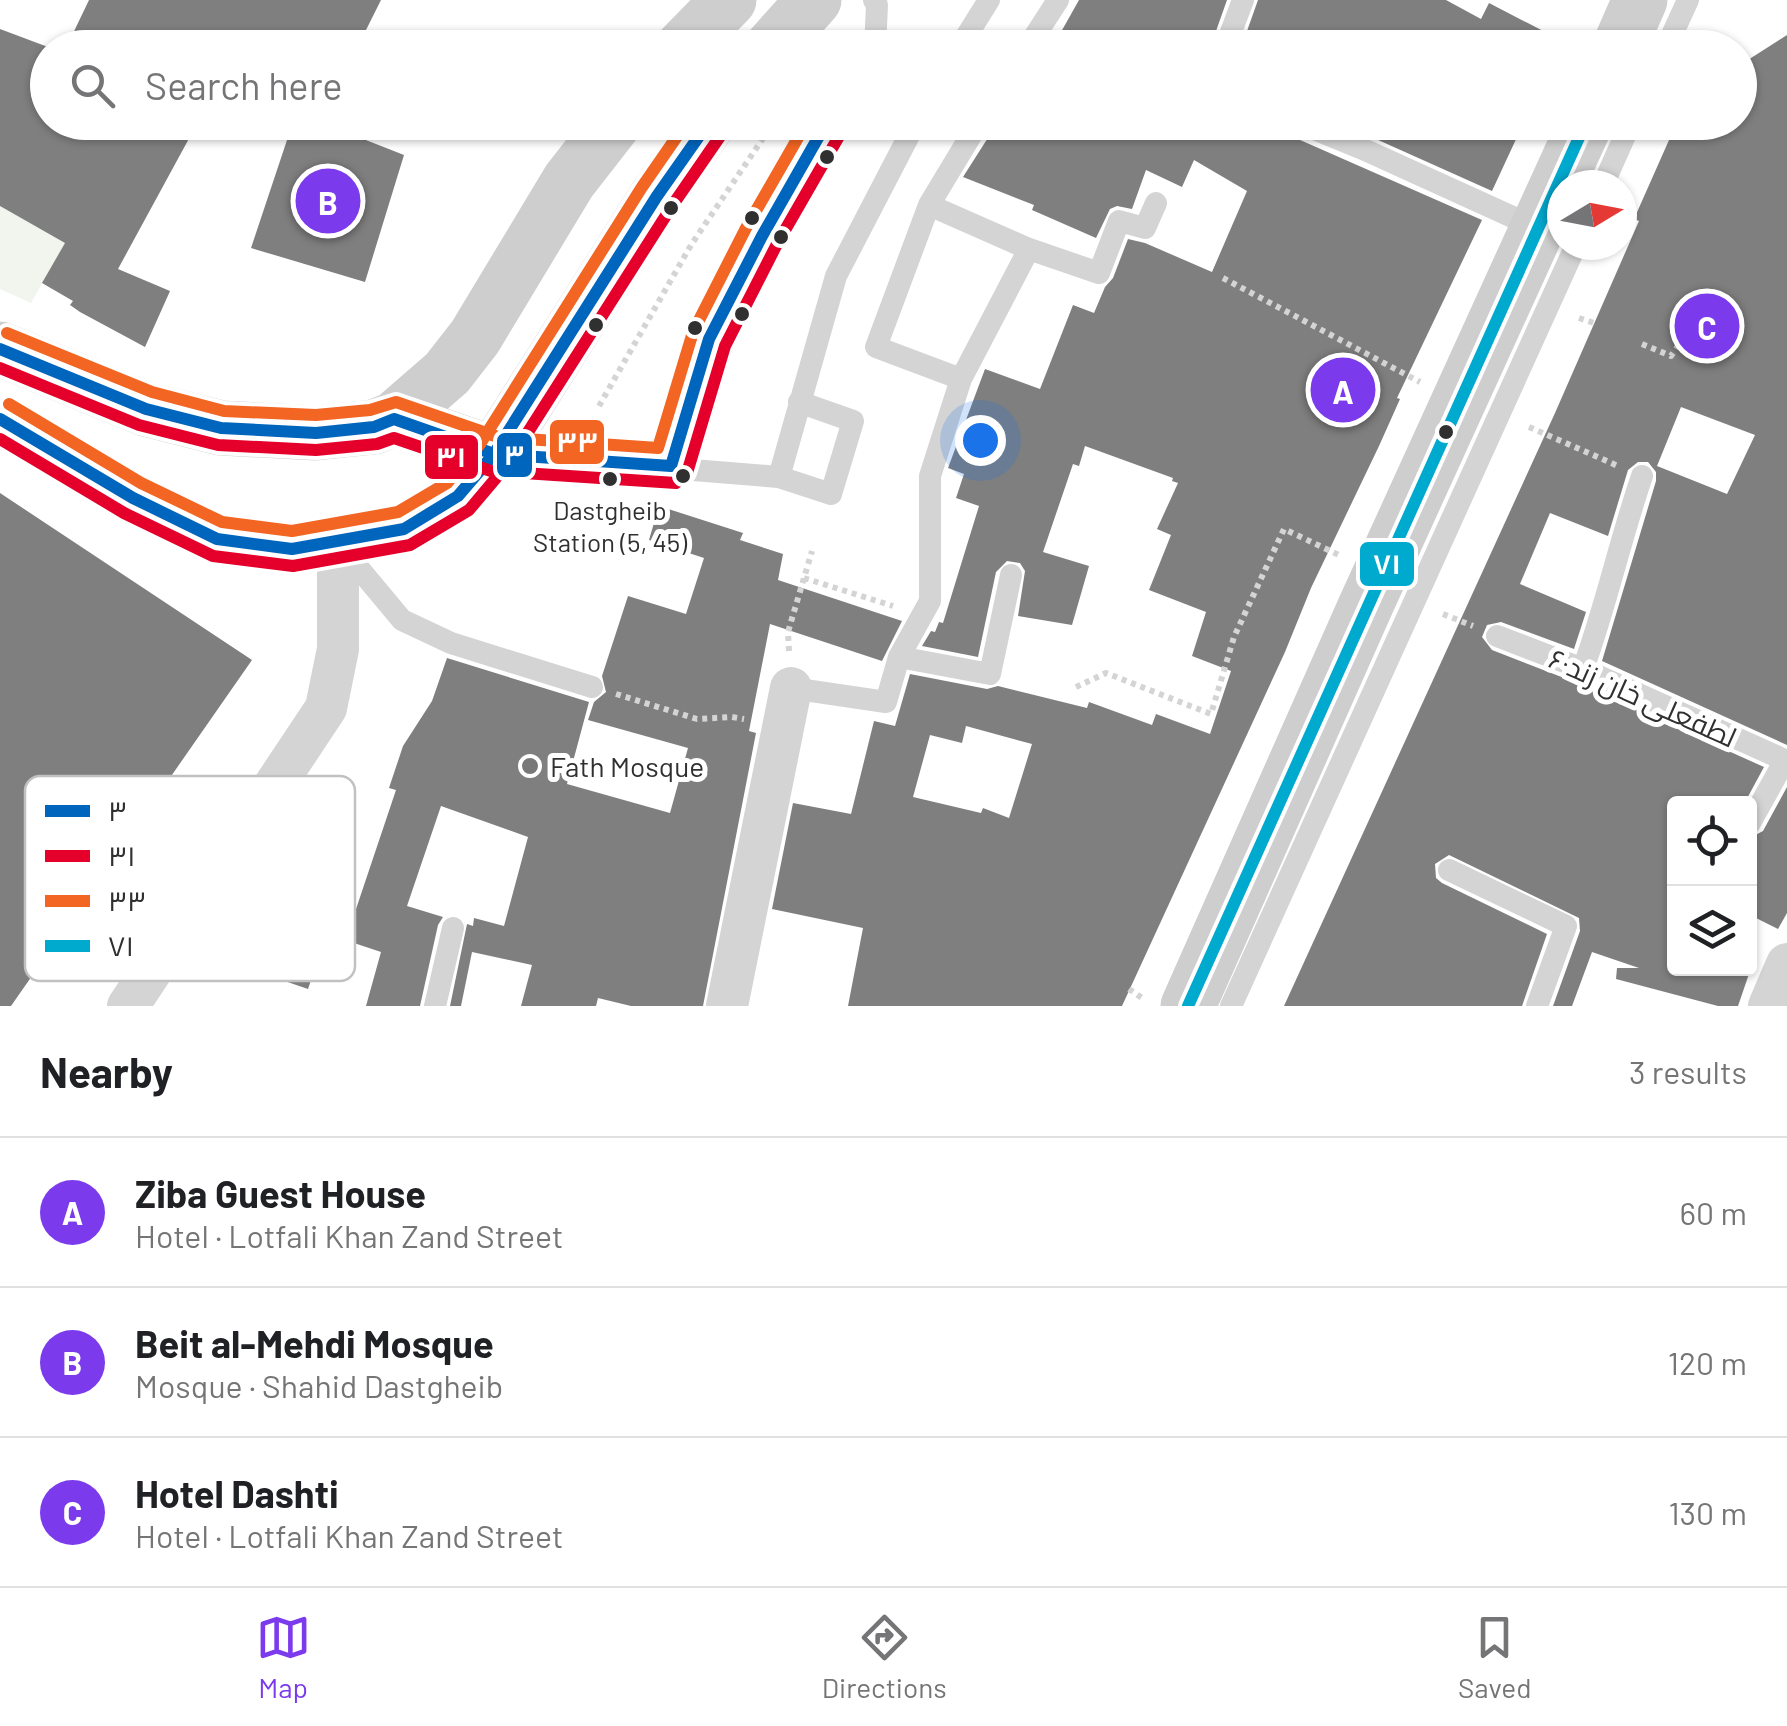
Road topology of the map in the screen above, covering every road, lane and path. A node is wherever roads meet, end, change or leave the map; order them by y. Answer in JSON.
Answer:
{"nodes":[{"id":1,"x":728,"y":0,"type":"edge"},
{"id":2,"x":814,"y":0,"type":"edge"},
{"id":3,"x":874,"y":0,"type":"edge"},
{"id":4,"x":989,"y":0,"type":"edge"},
{"id":5,"x":1058,"y":0,"type":"edge"},
{"id":6,"x":1244,"y":0,"type":"edge"},
{"id":7,"x":1640,"y":0,"type":"edge"},
{"id":8,"x":1688,"y":0,"type":"edge"},
{"id":9,"x":699,"y":30,"type":"edge"},
{"id":10,"x":787,"y":30,"type":"edge"},
{"id":11,"x":876,"y":30,"type":"edge"},
{"id":12,"x":971,"y":30,"type":"edge"},
{"id":13,"x":1039,"y":30,"type":"edge"},
{"id":14,"x":1232,"y":30,"type":"edge"},
{"id":15,"x":1626,"y":30,"type":"edge"},
{"id":16,"x":1674,"y":30,"type":"edge"},
{"id":17,"x":601,"y":140,"type":"edge"},
{"id":18,"x":697,"y":140,"type":"edge"},
{"id":19,"x":762,"y":140,"type":"edge"},
{"id":20,"x":816,"y":140,"type":"edge"},
{"id":21,"x":907,"y":140,"type":"edge"},
{"id":22,"x":968,"y":140,"type":"edge"},
{"id":23,"x":1343,"y":140,"type":"edge"},
{"id":24,"x":1582,"y":140,"type":"edge"},
{"id":25,"x":1623,"y":140,"type":"edge"},
{"id":26,"x":1574,"y":170,"type":"edge"},
{"id":27,"x":1610,"y":170,"type":"edge"},
{"id":28,"x":1156,"y":203,"type":"dead end"},
{"id":29,"x":929,"y":205,"type":"junction"},
{"id":30,"x":1547,"y":232,"type":"edge"},
{"id":31,"x":1030,"y":250,"type":"junction"},
{"id":32,"x":1547,"y":258,"type":"edge"},
{"id":33,"x":1548,"y":260,"type":"edge"},
{"id":34,"x":1222,"y":278,"type":"dead end"},
{"id":35,"x":1579,"y":318,"type":"dead end"},
{"id":36,"x":1594,"y":324,"type":"dead end"},
{"id":37,"x":1684,"y":337,"type":"dead end"},
{"id":38,"x":1642,"y":344,"type":"dead end"},
{"id":39,"x":0,"y":348,"type":"edge"},
{"id":40,"x":961,"y":379,"type":"junction"},
{"id":41,"x":1422,"y":383,"type":"dead end"},
{"id":42,"x":799,"y":402,"type":"junction"},
{"id":43,"x":599,"y":406,"type":"dead end"},
{"id":44,"x":0,"y":419,"type":"edge"},
{"id":45,"x":394,"y":419,"type":"junction"},
{"id":46,"x":1529,"y":427,"type":"dead end"},
{"id":47,"x":494,"y":454,"type":"junction"},
{"id":48,"x":671,"y":466,"type":"junction"},
{"id":49,"x":1642,"y":476,"type":"joint"},
{"id":50,"x":778,"y":477,"type":"junction"},
{"id":51,"x":338,"y":543,"type":"junction"},
{"id":52,"x":812,"y":550,"type":"dead end"},
{"id":53,"x":1342,"y":557,"type":"dead end"},
{"id":54,"x":1011,"y":574,"type":"dead end"},
{"id":55,"x":804,"y":578,"type":"junction"},
{"id":56,"x":923,"y":615,"type":"junction"},
{"id":57,"x":1497,"y":636,"type":"dead end"},
{"id":58,"x":899,"y":657,"type":"junction"},
{"id":59,"x":1583,"y":669,"type":"junction"},
{"id":60,"x":592,"y":687,"type":"joint"},
{"id":61,"x":1076,"y":687,"type":"dead end"},
{"id":62,"x":788,"y":708,"type":"junction"},
{"id":63,"x":1786,"y":761,"type":"edge"},
{"id":64,"x":281,"y":776,"type":"edge"},
{"id":65,"x":1757,"y":812,"type":"edge"},
{"id":66,"x":1449,"y":870,"type":"dead end"},
{"id":67,"x":453,"y":928,"type":"dead end"},
{"id":68,"x":1787,"y":964,"type":"edge"},
{"id":69,"x":145,"y":981,"type":"edge"},
{"id":70,"x":1129,"y":989,"type":"dead end"},
{"id":71,"x":1165,"y":1002,"type":"edge"},
{"id":72,"x":128,"y":1006,"type":"edge"},
{"id":73,"x":435,"y":1006,"type":"edge"},
{"id":74,"x":726,"y":1006,"type":"edge"},
{"id":75,"x":1232,"y":1006,"type":"edge"},
{"id":76,"x":1537,"y":1006,"type":"edge"},
{"id":77,"x":1769,"y":1006,"type":"edge"}],
"edges":[{"from":1,"to":9,"type":"street"},
{"from":2,"to":10,"type":"street"},
{"from":3,"to":11,"type":"lane"},
{"from":4,"to":12,"type":"lane"},
{"from":5,"to":13,"type":"lane"},
{"from":6,"to":14,"type":"lane"},
{"from":7,"to":15,"type":"street"},
{"from":8,"to":16,"type":"lane"},
{"from":17,"to":45,"type":"street"},
{"from":18,"to":47,"type":"street"},
{"from":19,"to":43,"type":"path"},
{"from":20,"to":48,"type":"lane"},
{"from":21,"to":42,"type":"lane"},
{"from":22,"to":29,"type":"lane"},
{"from":23,"to":30,"type":"lane"},
{"from":24,"to":26,"type":"street"},
{"from":25,"to":27,"type":"lane"},
{"from":28,"to":31,"type":"lane"},
{"from":29,"to":31,"type":"lane"},
{"from":29,"to":40,"type":"lane"},
{"from":31,"to":40,"type":"lane"},
{"from":32,"to":71,"type":"street"},
{"from":33,"to":75,"type":"lane"},
{"from":34,"to":41,"type":"path"},
{"from":35,"to":36,"type":"path"},
{"from":37,"to":38,"type":"path"},
{"from":39,"to":45,"type":"street"},
{"from":40,"to":56,"type":"lane"},
{"from":42,"to":50,"type":"lane"},
{"from":42,"to":50,"type":"lane"},
{"from":44,"to":51,"type":"lane"},
{"from":45,"to":47,"type":"street"},
{"from":46,"to":49,"type":"path"},
{"from":47,"to":48,"type":"lane"},
{"from":47,"to":51,"type":"lane"},
{"from":48,"to":50,"type":"lane"},
{"from":49,"to":59,"type":"lane"},
{"from":51,"to":60,"type":"lane"},
{"from":51,"to":64,"type":"street"},
{"from":52,"to":55,"type":"path"},
{"from":53,"to":61,"type":"path"},
{"from":54,"to":58,"type":"lane"},
{"from":55,"to":56,"type":"path"},
{"from":55,"to":62,"type":"path"},
{"from":56,"to":58,"type":"lane"},
{"from":57,"to":59,"type":"lane","name":"لطفعلی خان زند۶۰"},
{"from":58,"to":62,"type":"lane"},
{"from":59,"to":63,"type":"lane","name":"لطفعلی خان زند۶۰"},
{"from":60,"to":62,"type":"path"},
{"from":62,"to":74,"type":"street"},
{"from":63,"to":65,"type":"lane"},
{"from":66,"to":76,"type":"lane"},
{"from":67,"to":73,"type":"lane"},
{"from":68,"to":77,"type":"street"},
{"from":69,"to":72,"type":"street"},
{"from":70,"to":71,"type":"path"}]}
